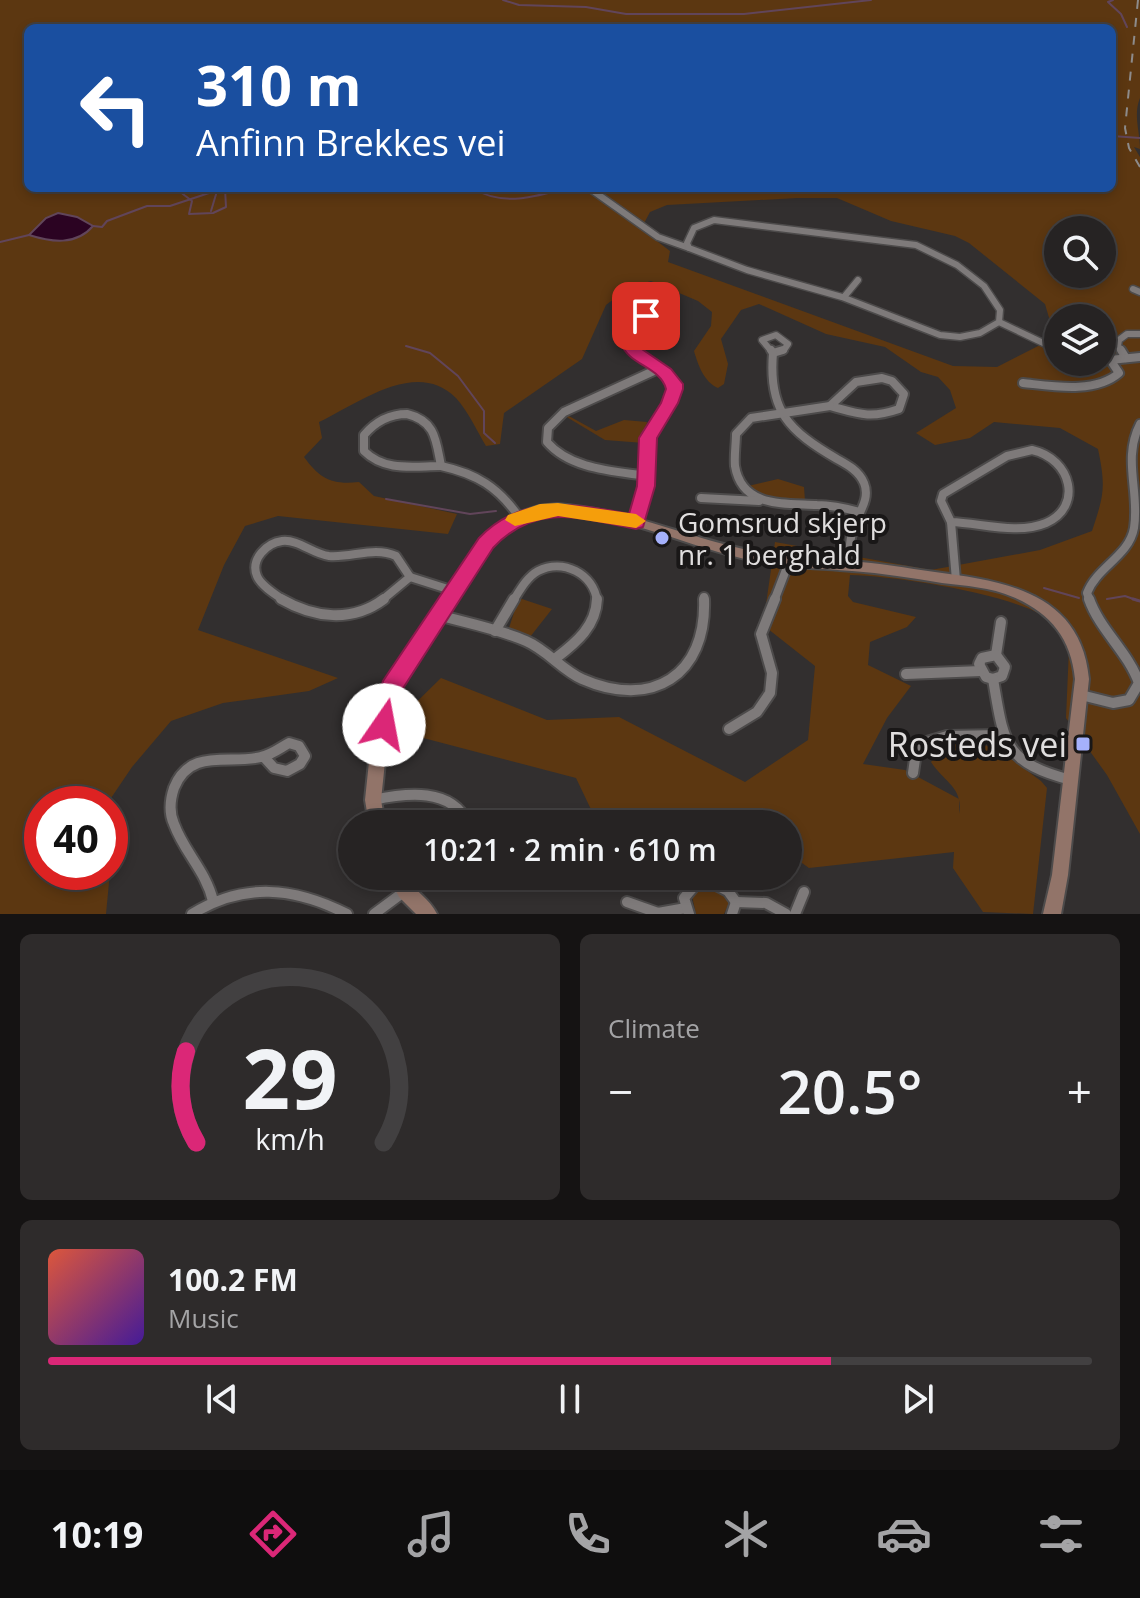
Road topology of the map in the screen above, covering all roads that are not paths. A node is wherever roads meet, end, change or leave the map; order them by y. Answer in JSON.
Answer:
{"nodes":[{"id":1,"x":595,"y":192,"type":"edge"},
{"id":2,"x":689,"y":248,"type":"junction"},
{"id":3,"x":858,"y":280,"type":"dead end"},
{"id":4,"x":844,"y":297,"type":"junction"},
{"id":5,"x":999,"y":322,"type":"junction"},
{"id":6,"x":645,"y":327,"type":"dead end"},
{"id":7,"x":1140,"y":334,"type":"edge"},
{"id":8,"x":1044,"y":343,"type":"edge"},
{"id":9,"x":773,"y":353,"type":"dead end"},
{"id":10,"x":1140,"y":357,"type":"edge"},
{"id":11,"x":1126,"y":358,"type":"junction"},
{"id":12,"x":1116,"y":360,"type":"edge"},
{"id":13,"x":658,"y":369,"type":"junction"},
{"id":14,"x":1115,"y":376,"type":"edge"},
{"id":15,"x":1023,"y":383,"type":"dead end"},
{"id":16,"x":830,"y":406,"type":"junction"},
{"id":17,"x":779,"y":412,"type":"junction"},
{"id":18,"x":1140,"y":424,"type":"edge"},
{"id":19,"x":441,"y":466,"type":"junction"},
{"id":20,"x":646,"y":476,"type":"junction"},
{"id":21,"x":701,"y":498,"type":"dead end"},
{"id":22,"x":759,"y":501,"type":"junction"},
{"id":23,"x":860,"y":512,"type":"junction"},
{"id":24,"x":519,"y":517,"type":"junction"},
{"id":25,"x":636,"y":522,"type":"junction"},
{"id":26,"x":951,"y":522,"type":"junction"},
{"id":27,"x":789,"y":562,"type":"junction"},
{"id":28,"x":851,"y":566,"type":"junction"},
{"id":29,"x":410,"y":577,"type":"junction"},
{"id":30,"x":956,"y":580,"type":"junction"},
{"id":31,"x":454,"y":591,"type":"junction"},
{"id":32,"x":704,"y":597,"type":"dead end"},
{"id":33,"x":438,"y":615,"type":"junction"},
{"id":34,"x":1001,"y":622,"type":"dead end"},
{"id":35,"x":495,"y":631,"type":"junction"},
{"id":36,"x":996,"y":655,"type":"junction"},
{"id":37,"x":556,"y":658,"type":"junction"},
{"id":38,"x":981,"y":671,"type":"junction"},
{"id":39,"x":906,"y":674,"type":"dead end"},
{"id":40,"x":993,"y":679,"type":"junction"},
{"id":41,"x":1081,"y":695,"type":"junction"},
{"id":42,"x":729,"y":729,"type":"dead end"},
{"id":43,"x":1001,"y":735,"type":"junction"},
{"id":44,"x":264,"y":757,"type":"dead end"},
{"id":45,"x":913,"y":773,"type":"dead end"},
{"id":46,"x":1072,"y":780,"type":"junction"},
{"id":47,"x":373,"y":800,"type":"junction"},
{"id":48,"x":375,"y":810,"type":"edge"},
{"id":49,"x":461,"y":810,"type":"edge"},
{"id":50,"x":396,"y":890,"type":"edge"},
{"id":51,"x":406,"y":890,"type":"edge"},
{"id":52,"x":804,"y":892,"type":"dead end"},
{"id":53,"x":213,"y":901,"type":"junction"},
{"id":54,"x":627,"y":902,"type":"dead end"},
{"id":55,"x":734,"y":908,"type":"edge"},
{"id":56,"x":688,"y":911,"type":"edge"},
{"id":57,"x":192,"y":914,"type":"edge"},
{"id":58,"x":347,"y":914,"type":"edge"},
{"id":59,"x":374,"y":914,"type":"edge"},
{"id":60,"x":428,"y":914,"type":"edge"},
{"id":61,"x":786,"y":914,"type":"edge"},
{"id":62,"x":795,"y":914,"type":"edge"},
{"id":63,"x":1052,"y":914,"type":"edge"}],
"edges":[{"from":1,"to":2,"type":"street"},
{"from":2,"to":4,"type":"street"},
{"from":2,"to":5,"type":"street"},
{"from":3,"to":4,"type":"street"},
{"from":4,"to":5,"type":"street"},
{"from":5,"to":8,"type":"street"},
{"from":6,"to":13,"type":"street"},
{"from":7,"to":11,"type":"street"},
{"from":9,"to":17,"type":"street"},
{"from":10,"to":11,"type":"street"},
{"from":11,"to":12,"type":"street"},
{"from":13,"to":20,"type":"street"},
{"from":13,"to":20,"type":"street"},
{"from":14,"to":15,"type":"street"},
{"from":16,"to":16,"type":"street"},
{"from":16,"to":17,"type":"street"},
{"from":17,"to":22,"type":"street"},
{"from":17,"to":23,"type":"street"},
{"from":18,"to":41,"type":"street"},
{"from":19,"to":19,"type":"street"},
{"from":19,"to":24,"type":"street"},
{"from":20,"to":25,"type":"street"},
{"from":21,"to":22,"type":"street"},
{"from":22,"to":23,"type":"street"},
{"from":23,"to":28,"type":"street"},
{"from":24,"to":25,"type":"street"},
{"from":24,"to":31,"type":"street"},
{"from":25,"to":27,"type":"street"},
{"from":26,"to":26,"type":"street"},
{"from":26,"to":30,"type":"street"},
{"from":27,"to":28,"type":"street"},
{"from":27,"to":42,"type":"street"},
{"from":28,"to":30,"type":"street"},
{"from":29,"to":29,"type":"street"},
{"from":29,"to":31,"type":"street"},
{"from":30,"to":41,"type":"street"},
{"from":31,"to":33,"type":"street"},
{"from":32,"to":37,"type":"street"},
{"from":33,"to":35,"type":"street"},
{"from":33,"to":47,"type":"street"},
{"from":34,"to":36,"type":"street"},
{"from":35,"to":37,"type":"street"},
{"from":35,"to":37,"type":"street"},
{"from":36,"to":38,"type":"street"},
{"from":36,"to":40,"type":"street"},
{"from":38,"to":39,"type":"street"},
{"from":38,"to":40,"type":"street"},
{"from":40,"to":43,"type":"street"},
{"from":41,"to":46,"type":"street"},
{"from":43,"to":45,"type":"street"},
{"from":43,"to":46,"type":"street"},
{"from":44,"to":53,"type":"street"},
{"from":46,"to":63,"type":"street"},
{"from":47,"to":48,"type":"street"},
{"from":47,"to":49,"type":"street"},
{"from":50,"to":59,"type":"street"},
{"from":51,"to":60,"type":"street"},
{"from":52,"to":62,"type":"street"},
{"from":53,"to":57,"type":"street"},
{"from":53,"to":58,"type":"street"},
{"from":54,"to":56,"type":"street"},
{"from":55,"to":56,"type":"street"},
{"from":55,"to":61,"type":"street"}]}
